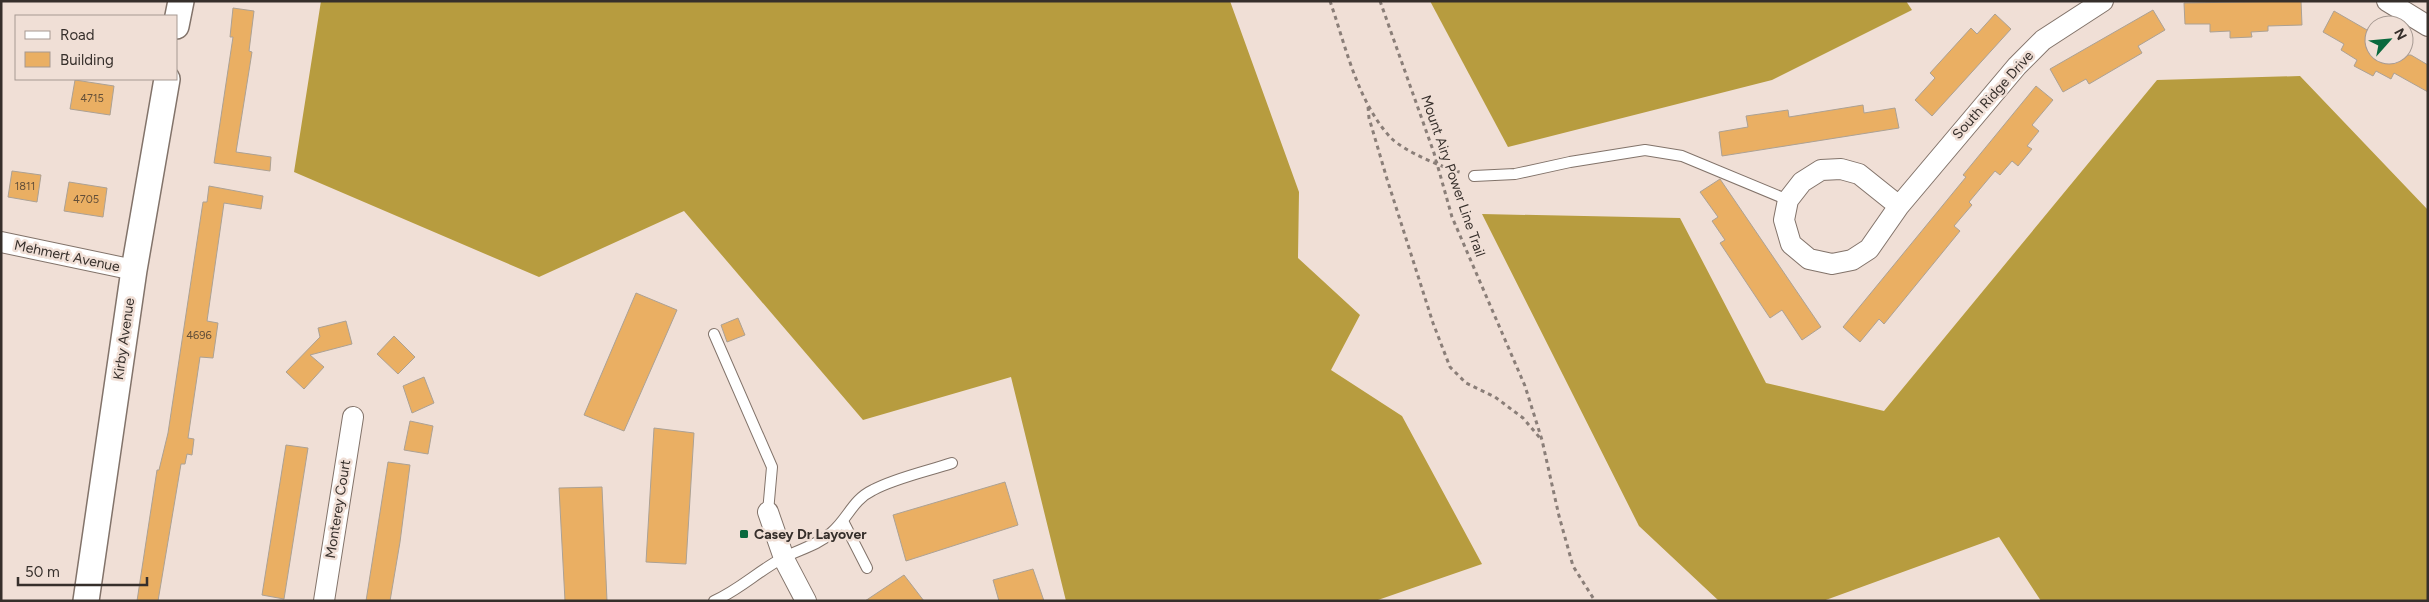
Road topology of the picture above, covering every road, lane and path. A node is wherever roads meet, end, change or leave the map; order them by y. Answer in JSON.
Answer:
{"nodes":[{"id":1,"x":181,"y":1,"type":"edge"},
{"id":2,"x":1330,"y":1,"type":"edge"},
{"id":3,"x":1380,"y":1,"type":"edge"},
{"id":4,"x":2103,"y":1,"type":"edge"},
{"id":5,"x":2387,"y":1,"type":"edge"},
{"id":6,"x":178,"y":16,"type":"edge"},
{"id":7,"x":2428,"y":26,"type":"edge"},
{"id":8,"x":167,"y":80,"type":"edge"},
{"id":9,"x":1368,"y":107,"type":"junction"},
{"id":10,"x":1437,"y":165,"type":"junction"},
{"id":11,"x":1474,"y":176,"type":"joint"},
{"id":12,"x":1788,"y":200,"type":"junction"},
{"id":13,"x":1899,"y":206,"type":"junction"},
{"id":14,"x":1,"y":242,"type":"edge"},
{"id":15,"x":134,"y":270,"type":"junction"},
{"id":16,"x":714,"y":334,"type":"dead end"},
{"id":17,"x":352,"y":417,"type":"dead end"},
{"id":18,"x":1542,"y":440,"type":"junction"},
{"id":19,"x":952,"y":463,"type":"dead end"},
{"id":20,"x":768,"y":512,"type":"joint"},
{"id":21,"x":843,"y":521,"type":"junction"},
{"id":22,"x":784,"y":558,"type":"junction"},
{"id":23,"x":867,"y":568,"type":"dead end"},
{"id":24,"x":86,"y":601,"type":"edge"},
{"id":25,"x":324,"y":601,"type":"edge"},
{"id":26,"x":714,"y":601,"type":"edge"},
{"id":27,"x":806,"y":601,"type":"edge"},
{"id":28,"x":1595,"y":601,"type":"edge"}],
"edges":[{"from":1,"to":6,"type":"street"},
{"from":2,"to":9,"type":"path"},
{"from":3,"to":10,"type":"path","name":"Mount Airy Power Line Trail"},
{"from":4,"to":13,"type":"street","name":"South Ridge Drive"},
{"from":5,"to":7,"type":"street"},
{"from":8,"to":15,"type":"street","name":"Kirby Avenue"},
{"from":9,"to":10,"type":"path"},
{"from":9,"to":18,"type":"path","name":"Mount Airy Power Line Trail"},
{"from":10,"to":11,"type":"path"},
{"from":10,"to":18,"type":"path","name":"Mount Airy Power Line Trail"},
{"from":11,"to":12,"type":"lane"},
{"from":12,"to":13,"type":"street"},
{"from":12,"to":13,"type":"street","name":"South Ridge Drive"},
{"from":14,"to":15,"type":"street","name":"Mehmert Avenue"},
{"from":15,"to":24,"type":"street","name":"Kirby Avenue"},
{"from":16,"to":20,"type":"lane"},
{"from":17,"to":25,"type":"street","name":"Monterey Court"},
{"from":18,"to":28,"type":"path","name":"Mount Airy Power Line Trail"},
{"from":19,"to":21,"type":"lane"},
{"from":20,"to":22,"type":"street"},
{"from":21,"to":22,"type":"lane"},
{"from":21,"to":23,"type":"lane"},
{"from":22,"to":26,"type":"lane"},
{"from":22,"to":27,"type":"street"}]}
